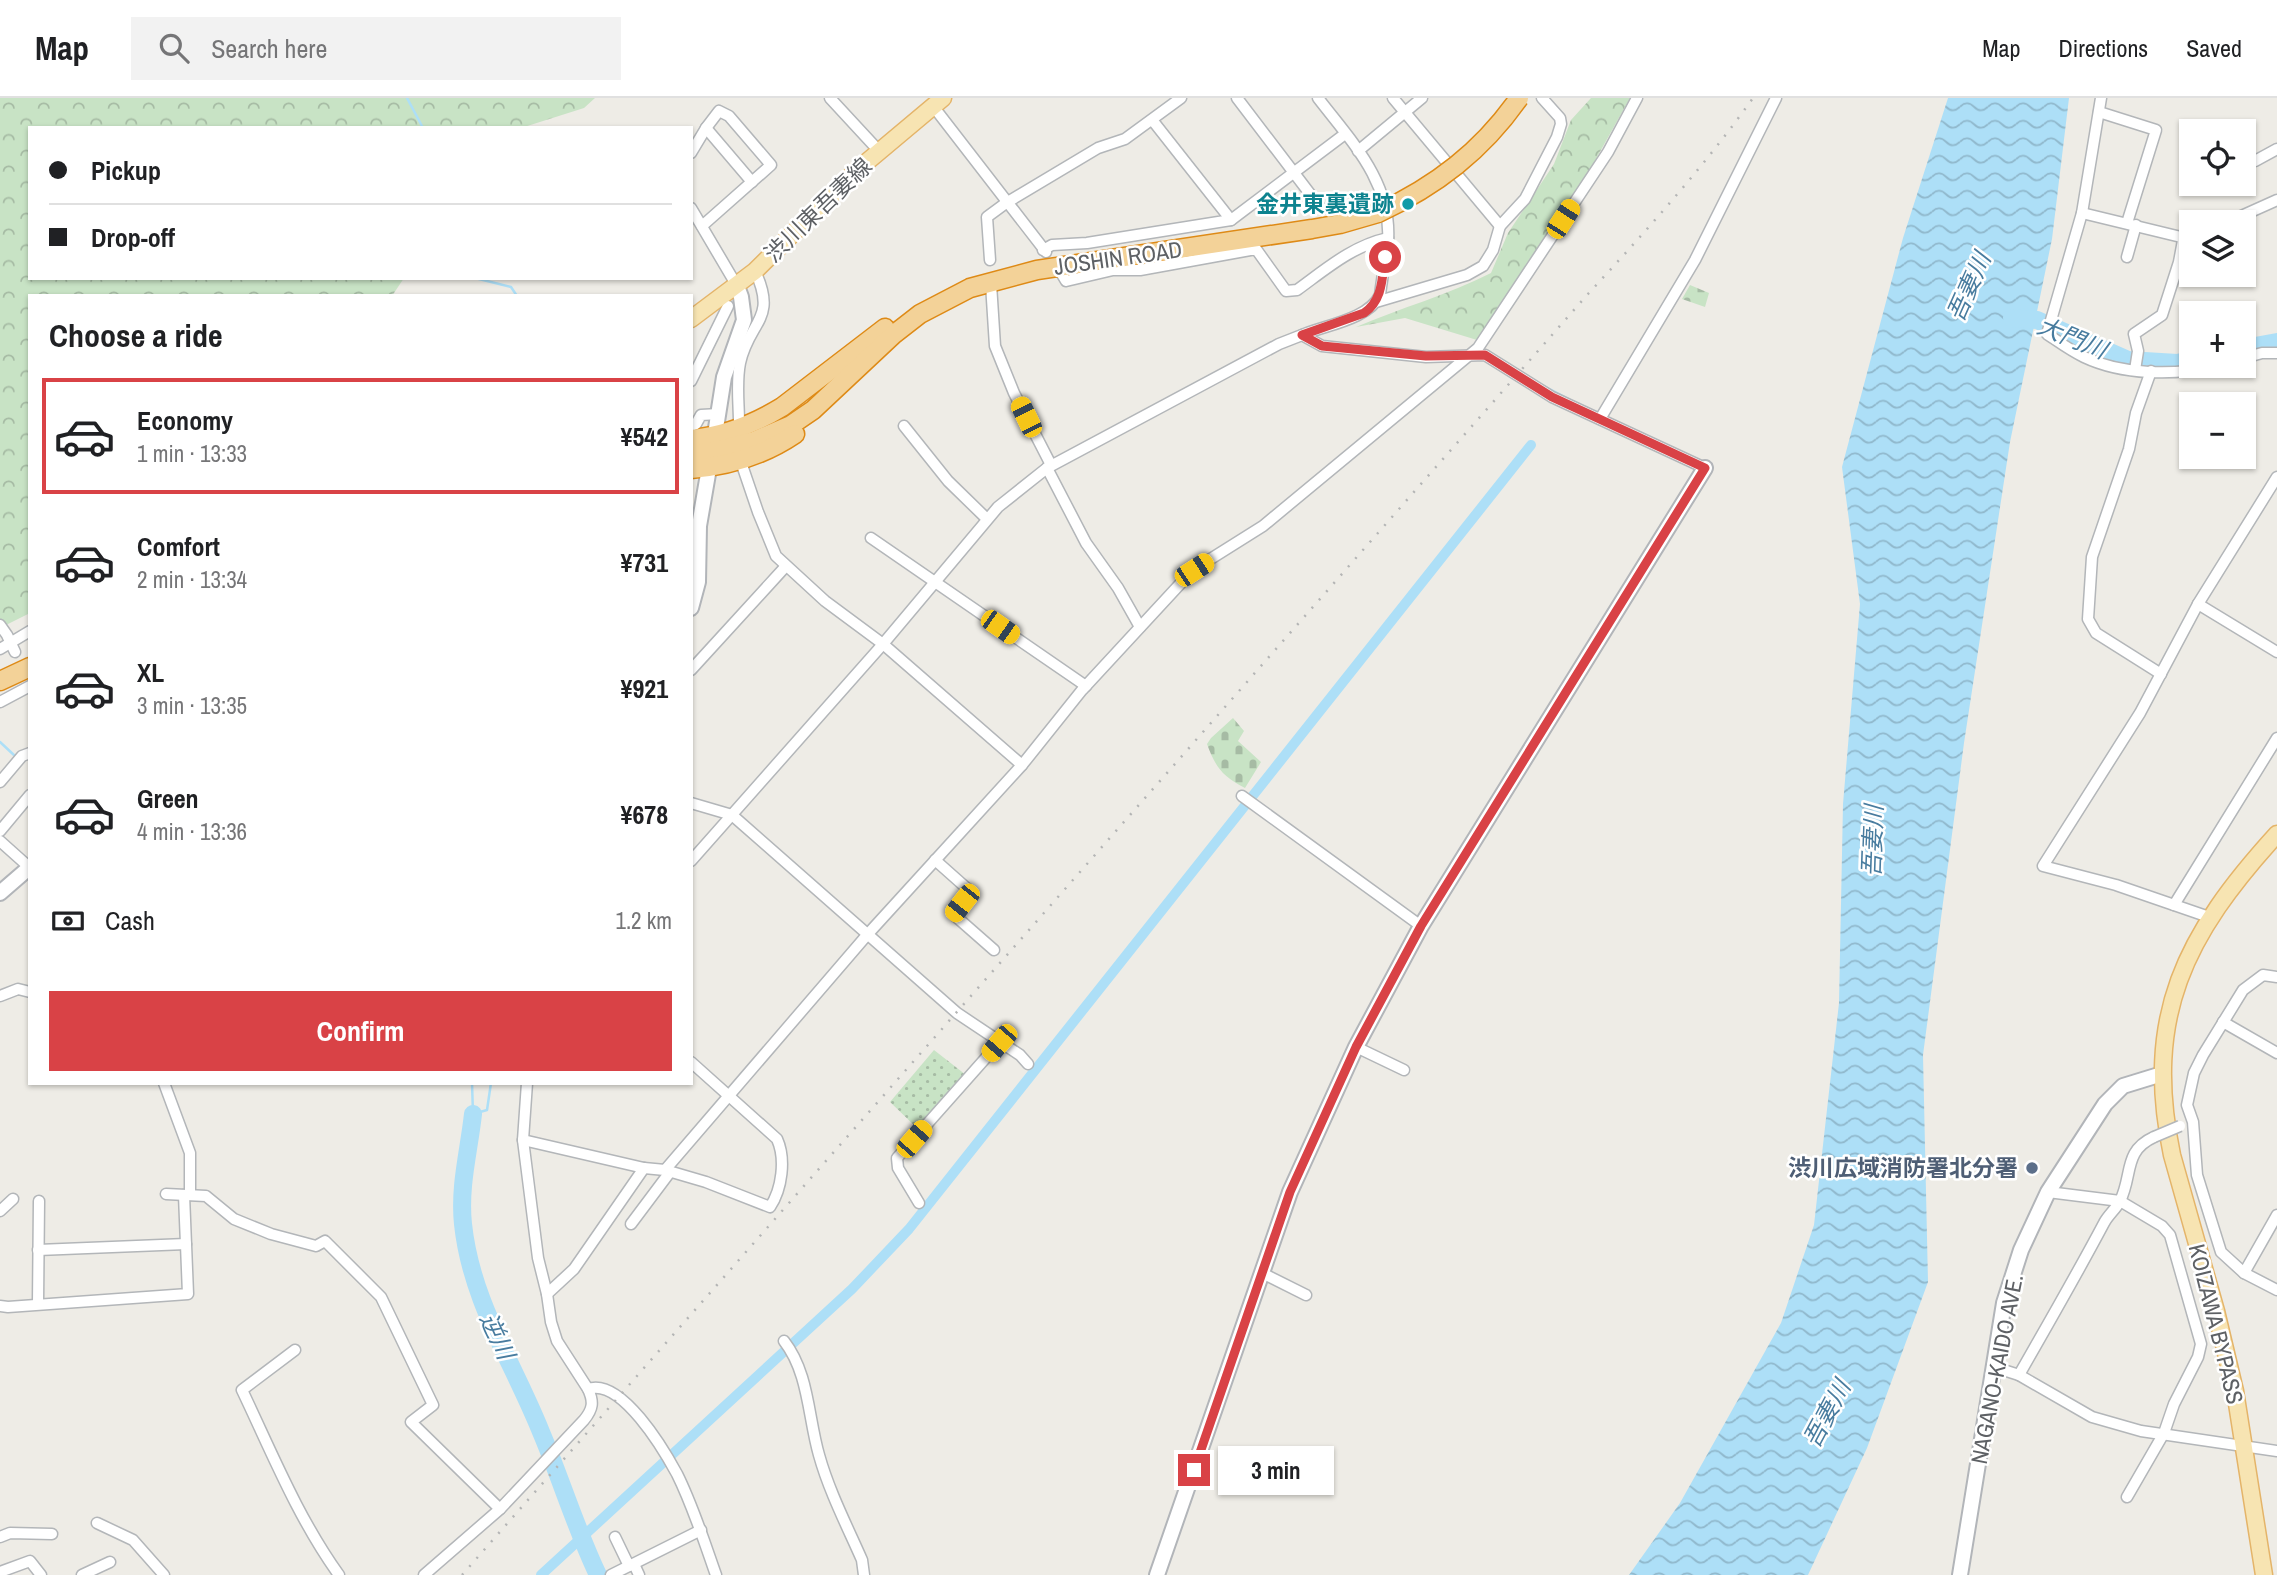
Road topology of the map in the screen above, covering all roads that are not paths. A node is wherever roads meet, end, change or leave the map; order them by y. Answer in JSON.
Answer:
{"nodes":[{"id":1,"x":830,"y":98,"type":"edge"},
{"id":2,"x":1181,"y":98,"type":"edge"},
{"id":3,"x":1237,"y":98,"type":"edge"},
{"id":4,"x":1318,"y":98,"type":"edge"},
{"id":5,"x":1393,"y":98,"type":"edge"},
{"id":6,"x":1422,"y":98,"type":"edge"},
{"id":7,"x":1509,"y":98,"type":"edge"},
{"id":8,"x":1518,"y":98,"type":"edge"},
{"id":9,"x":1542,"y":98,"type":"edge"},
{"id":10,"x":1560,"y":98,"type":"edge"},
{"id":11,"x":1637,"y":98,"type":"edge"},
{"id":12,"x":1776,"y":98,"type":"edge"},
{"id":13,"x":2101,"y":98,"type":"edge"},
{"id":14,"x":938,"y":102,"type":"edge"},
{"id":15,"x":1551,"y":107,"type":"junction"},
{"id":16,"x":1405,"y":112,"type":"junction"},
{"id":17,"x":2099,"y":112,"type":"junction"},
{"id":18,"x":1153,"y":121,"type":"junction"},
{"id":19,"x":706,"y":128,"type":"junction"},
{"id":20,"x":1345,"y":134,"type":"junction"},
{"id":21,"x":2277,"y":149,"type":"edge"},
{"id":22,"x":693,"y":150,"type":"edge"},
{"id":23,"x":1358,"y":150,"type":"junction"},
{"id":24,"x":879,"y":151,"type":"junction"},
{"id":25,"x":2256,"y":160,"type":"edge"},
{"id":26,"x":1292,"y":173,"type":"junction"},
{"id":27,"x":752,"y":182,"type":"junction"},
{"id":28,"x":2277,"y":200,"type":"edge"},
{"id":29,"x":1006,"y":203,"type":"junction"},
{"id":30,"x":1320,"y":207,"type":"dead end"},
{"id":31,"x":1377,"y":209,"type":"junction"},
{"id":32,"x":2255,"y":210,"type":"edge"},
{"id":33,"x":693,"y":211,"type":"edge"},
{"id":34,"x":2082,"y":213,"type":"junction"},
{"id":35,"x":1231,"y":220,"type":"junction"},
{"id":36,"x":2131,"y":224,"type":"junction"},
{"id":37,"x":702,"y":226,"type":"junction"},
{"id":38,"x":1500,"y":226,"type":"junction"},
{"id":39,"x":2179,"y":237,"type":"edge"},
{"id":40,"x":1388,"y":238,"type":"junction"},
{"id":41,"x":2127,"y":257,"type":"dead end"},
{"id":42,"x":990,"y":260,"type":"dead end"},
{"id":43,"x":2179,"y":262,"type":"edge"},
{"id":44,"x":755,"y":271,"type":"junction"},
{"id":45,"x":1059,"y":271,"type":"dead end"},
{"id":46,"x":991,"y":284,"type":"dead end"},
{"id":47,"x":737,"y":286,"type":"junction"},
{"id":48,"x":1376,"y":302,"type":"junction"},
{"id":49,"x":728,"y":306,"type":"dead end"},
{"id":50,"x":693,"y":318,"type":"edge"},
{"id":51,"x":889,"y":331,"type":"junction"},
{"id":52,"x":1302,"y":335,"type":"junction"},
{"id":53,"x":2277,"y":353,"type":"edge"},
{"id":54,"x":1470,"y":355,"type":"junction"},
{"id":55,"x":2256,"y":355,"type":"edge"},
{"id":56,"x":2136,"y":370,"type":"junction"},
{"id":57,"x":2151,"y":371,"type":"junction"},
{"id":58,"x":2179,"y":371,"type":"edge"},
{"id":59,"x":693,"y":378,"type":"edge"},
{"id":60,"x":1600,"y":419,"type":"junction"},
{"id":61,"x":717,"y":421,"type":"joint"},
{"id":62,"x":739,"y":423,"type":"dead end"},
{"id":63,"x":693,"y":425,"type":"edge"},
{"id":64,"x":904,"y":426,"type":"dead end"},
{"id":65,"x":693,"y":439,"type":"edge"},
{"id":66,"x":693,"y":455,"type":"edge"},
{"id":67,"x":742,"y":465,"type":"dead end"},
{"id":68,"x":1049,"y":467,"type":"junction"},
{"id":69,"x":1705,"y":468,"type":"joint"},
{"id":70,"x":699,"y":472,"type":"edge"},
{"id":71,"x":2277,"y":477,"type":"edge"},
{"id":72,"x":987,"y":519,"type":"junction"},
{"id":73,"x":871,"y":538,"type":"dead end"},
{"id":74,"x":786,"y":566,"type":"junction"},
{"id":75,"x":936,"y":582,"type":"junction"},
{"id":76,"x":693,"y":601,"type":"edge"},
{"id":77,"x":2198,"y":604,"type":"junction"},
{"id":78,"x":0,"y":625,"type":"edge"},
{"id":79,"x":1140,"y":627,"type":"junction"},
{"id":80,"x":28,"y":634,"type":"edge"},
{"id":81,"x":883,"y":644,"type":"junction"},
{"id":82,"x":0,"y":649,"type":"edge"},
{"id":83,"x":18,"y":650,"type":"edge"},
{"id":84,"x":2277,"y":652,"type":"edge"},
{"id":85,"x":693,"y":668,"type":"edge"},
{"id":86,"x":0,"y":669,"type":"edge"},
{"id":87,"x":27,"y":671,"type":"edge"},
{"id":88,"x":2161,"y":674,"type":"junction"},
{"id":89,"x":0,"y":681,"type":"edge"},
{"id":90,"x":1086,"y":686,"type":"junction"},
{"id":91,"x":28,"y":688,"type":"edge"},
{"id":92,"x":0,"y":702,"type":"edge"},
{"id":93,"x":2277,"y":738,"type":"edge"},
{"id":94,"x":26,"y":755,"type":"edge"},
{"id":95,"x":1022,"y":765,"type":"junction"},
{"id":96,"x":0,"y":782,"type":"edge"},
{"id":97,"x":1242,"y":796,"type":"dead end"},
{"id":98,"x":28,"y":797,"type":"edge"},
{"id":99,"x":693,"y":804,"type":"edge"},
{"id":100,"x":732,"y":815,"type":"junction"},
{"id":101,"x":0,"y":831,"type":"edge"},
{"id":102,"x":2277,"y":834,"type":"edge"},
{"id":103,"x":0,"y":841,"type":"edge"},
{"id":104,"x":693,"y":858,"type":"edge"},
{"id":105,"x":935,"y":860,"type":"junction"},
{"id":106,"x":28,"y":866,"type":"edge"},
{"id":107,"x":28,"y":868,"type":"edge"},
{"id":108,"x":971,"y":892,"type":"junction"},
{"id":109,"x":0,"y":893,"type":"edge"},
{"id":110,"x":979,"y":901,"type":"dead end"},
{"id":111,"x":2174,"y":905,"type":"junction"},
{"id":112,"x":2209,"y":917,"type":"junction"},
{"id":113,"x":1421,"y":926,"type":"junction"},
{"id":114,"x":867,"y":935,"type":"junction"},
{"id":115,"x":995,"y":950,"type":"dead end"},
{"id":116,"x":2277,"y":976,"type":"edge"},
{"id":117,"x":28,"y":992,"type":"edge"},
{"id":118,"x":0,"y":996,"type":"edge"},
{"id":119,"x":2223,"y":1022,"type":"junction"},
{"id":120,"x":999,"y":1043,"type":"junction"},
{"id":121,"x":1356,"y":1047,"type":"junction"},
{"id":122,"x":2277,"y":1053,"type":"edge"},
{"id":123,"x":693,"y":1064,"type":"edge"},
{"id":124,"x":1028,"y":1064,"type":"dead end"},
{"id":125,"x":1404,"y":1070,"type":"dead end"},
{"id":126,"x":2162,"y":1074,"type":"junction"},
{"id":127,"x":165,"y":1085,"type":"edge"},
{"id":128,"x":527,"y":1085,"type":"edge"},
{"id":129,"x":729,"y":1094,"type":"junction"},
{"id":130,"x":2193,"y":1122,"type":"junction"},
{"id":131,"x":523,"y":1140,"type":"junction"},
{"id":132,"x":644,"y":1168,"type":"junction"},
{"id":133,"x":667,"y":1171,"type":"junction"},
{"id":134,"x":2048,"y":1192,"type":"junction"},
{"id":135,"x":166,"y":1194,"type":"dead end"},
{"id":136,"x":187,"y":1195,"type":"junction"},
{"id":137,"x":13,"y":1199,"type":"dead end"},
{"id":138,"x":39,"y":1201,"type":"dead end"},
{"id":139,"x":2120,"y":1201,"type":"junction"},
{"id":140,"x":919,"y":1203,"type":"dead end"},
{"id":141,"x":2204,"y":1203,"type":"junction"},
{"id":142,"x":2186,"y":1209,"type":"junction"},
{"id":143,"x":0,"y":1211,"type":"edge"},
{"id":144,"x":2277,"y":1214,"type":"edge"},
{"id":145,"x":631,"y":1224,"type":"dead end"},
{"id":146,"x":186,"y":1244,"type":"junction"},
{"id":147,"x":38,"y":1250,"type":"junction"},
{"id":148,"x":1262,"y":1273,"type":"junction"},
{"id":149,"x":2244,"y":1273,"type":"junction"},
{"id":150,"x":2277,"y":1290,"type":"edge"},
{"id":151,"x":547,"y":1294,"type":"junction"},
{"id":152,"x":1306,"y":1294,"type":"dead end"},
{"id":153,"x":38,"y":1303,"type":"junction"},
{"id":154,"x":0,"y":1306,"type":"edge"},
{"id":155,"x":787,"y":1345,"type":"dead end"},
{"id":156,"x":295,"y":1350,"type":"dead end"},
{"id":157,"x":1994,"y":1367,"type":"junction"},
{"id":158,"x":2019,"y":1374,"type":"junction"},
{"id":159,"x":588,"y":1389,"type":"junction"},
{"id":160,"x":2164,"y":1433,"type":"junction"},
{"id":161,"x":2245,"y":1446,"type":"junction"},
{"id":162,"x":2277,"y":1451,"type":"edge"},
{"id":163,"x":2127,"y":1497,"type":"dead end"},
{"id":164,"x":500,"y":1509,"type":"junction"},
{"id":165,"x":97,"y":1523,"type":"dead end"},
{"id":166,"x":701,"y":1530,"type":"junction"},
{"id":167,"x":52,"y":1534,"type":"dead end"},
{"id":168,"x":0,"y":1537,"type":"edge"},
{"id":169,"x":615,"y":1537,"type":"dead end"},
{"id":170,"x":110,"y":1562,"type":"dead end"},
{"id":171,"x":631,"y":1565,"type":"junction"},
{"id":172,"x":0,"y":1572,"type":"edge"},
{"id":173,"x":41,"y":1575,"type":"edge"},
{"id":174,"x":82,"y":1575,"type":"edge"},
{"id":175,"x":164,"y":1575,"type":"edge"},
{"id":176,"x":339,"y":1575,"type":"edge"},
{"id":177,"x":424,"y":1575,"type":"edge"},
{"id":178,"x":611,"y":1575,"type":"edge"},
{"id":179,"x":639,"y":1575,"type":"edge"},
{"id":180,"x":716,"y":1575,"type":"edge"},
{"id":181,"x":864,"y":1575,"type":"edge"},
{"id":182,"x":1157,"y":1575,"type":"edge"},
{"id":183,"x":1960,"y":1575,"type":"edge"},
{"id":184,"x":2264,"y":1575,"type":"edge"}],
"edges":[{"from":1,"to":24,"type":"street"},
{"from":2,"to":18,"type":"street"},
{"from":3,"to":26,"type":"street"},
{"from":4,"to":20,"type":"street"},
{"from":5,"to":16,"type":"street"},
{"from":6,"to":16,"type":"street"},
{"from":7,"to":31,"type":"highway","name":"JOSHIN ROAD"},
{"from":8,"to":31,"type":"highway","name":"JOSHIN ROAD","bridge":true},
{"from":9,"to":15,"type":"street"},
{"from":10,"to":15,"type":"street"},
{"from":11,"to":54,"type":"street"},
{"from":12,"to":60,"type":"street"},
{"from":13,"to":17,"type":"street"},
{"from":14,"to":24,"type":"main road","name":"渋川東吾妻線"},
{"from":14,"to":29,"type":"street"},
{"from":15,"to":38,"type":"street"},
{"from":16,"to":23,"type":"street"},
{"from":16,"to":38,"type":"street"},
{"from":17,"to":34,"type":"street"},
{"from":17,"to":36,"type":"street"},
{"from":18,"to":29,"type":"street"},
{"from":18,"to":35,"type":"street"},
{"from":19,"to":22,"type":"street"},
{"from":19,"to":27,"type":"street"},
{"from":19,"to":27,"type":"street"},
{"from":20,"to":23,"type":"street"},
{"from":20,"to":26,"type":"street"},
{"from":21,"to":25,"type":"street"},
{"from":23,"to":40,"type":"street"},
{"from":24,"to":44,"type":"main road","name":"渋川東吾妻線"},
{"from":26,"to":30,"type":"street"},
{"from":26,"to":35,"type":"street"},
{"from":27,"to":37,"type":"street"},
{"from":28,"to":32,"type":"street"},
{"from":29,"to":35,"type":"street"},
{"from":29,"to":42,"type":"street"},
{"from":31,"to":51,"type":"highway","name":"JOSHIN ROAD"},
{"from":33,"to":37,"type":"street"},
{"from":34,"to":36,"type":"street"},
{"from":34,"to":56,"type":"street"},
{"from":36,"to":39,"type":"street"},
{"from":36,"to":41,"type":"street"},
{"from":37,"to":47,"type":"street"},
{"from":38,"to":48,"type":"street"},
{"from":40,"to":45,"type":"street"},
{"from":40,"to":48,"type":"street"},
{"from":43,"to":56,"type":"street"},
{"from":44,"to":47,"type":"main road","name":"渋川東吾妻線"},
{"from":44,"to":62,"type":"street"},
{"from":46,"to":68,"type":"street"},
{"from":47,"to":50,"type":"main road","name":"渋川東吾妻線"},
{"from":47,"to":61,"type":"street"},
{"from":48,"to":52,"type":"street"},
{"from":49,"to":59,"type":"street"},
{"from":51,"to":65,"type":"highway"},
{"from":51,"to":66,"type":"highway","name":"JOSHIN ROAD"},
{"from":51,"to":70,"type":"highway"},
{"from":52,"to":54,"type":"street"},
{"from":52,"to":68,"type":"street"},
{"from":53,"to":55,"type":"street"},
{"from":54,"to":60,"type":"street"},
{"from":54,"to":79,"type":"street"},
{"from":56,"to":57,"type":"street"},
{"from":57,"to":58,"type":"street"},
{"from":57,"to":88,"type":"street"},
{"from":60,"to":69,"type":"street"},
{"from":61,"to":63,"type":"street"},
{"from":64,"to":72,"type":"street"},
{"from":67,"to":74,"type":"street"},
{"from":68,"to":72,"type":"street"},
{"from":68,"to":79,"type":"street"},
{"from":69,"to":113,"type":"street"},
{"from":70,"to":76,"type":"street"},
{"from":71,"to":77,"type":"street"},
{"from":72,"to":75,"type":"street"},
{"from":73,"to":75,"type":"street"},
{"from":74,"to":81,"type":"street"},
{"from":74,"to":85,"type":"street"},
{"from":75,"to":81,"type":"street"},
{"from":75,"to":90,"type":"street"},
{"from":77,"to":84,"type":"street"},
{"from":77,"to":88,"type":"street"},
{"from":78,"to":83,"type":"street"},
{"from":79,"to":90,"type":"street"},
{"from":80,"to":83,"type":"street"},
{"from":81,"to":95,"type":"street"},
{"from":81,"to":100,"type":"street"},
{"from":82,"to":83,"type":"street"},
{"from":83,"to":86,"type":"highway"},
{"from":87,"to":89,"type":"highway"},
{"from":88,"to":111,"type":"street"},
{"from":90,"to":95,"type":"street"},
{"from":91,"to":92,"type":"street"},
{"from":93,"to":111,"type":"street"},
{"from":94,"to":96,"type":"street"},
{"from":95,"to":105,"type":"street"},
{"from":97,"to":113,"type":"street"},
{"from":98,"to":101,"type":"street"},
{"from":99,"to":100,"type":"street"},
{"from":100,"to":104,"type":"street"},
{"from":100,"to":114,"type":"street"},
{"from":102,"to":112,"type":"main road"},
{"from":103,"to":106,"type":"street"},
{"from":105,"to":108,"type":"street"},
{"from":105,"to":114,"type":"street"},
{"from":107,"to":109,"type":"street"},
{"from":108,"to":110,"type":"street"},
{"from":108,"to":115,"type":"street"},
{"from":111,"to":112,"type":"street"},
{"from":112,"to":126,"type":"main road"},
{"from":113,"to":121,"type":"street"},
{"from":114,"to":120,"type":"street"},
{"from":114,"to":129,"type":"street"},
{"from":116,"to":119,"type":"street"},
{"from":117,"to":118,"type":"street"},
{"from":119,"to":122,"type":"street"},
{"from":119,"to":130,"type":"street"},
{"from":120,"to":124,"type":"street"},
{"from":120,"to":140,"type":"street"},
{"from":121,"to":125,"type":"street"},
{"from":121,"to":148,"type":"street"},
{"from":123,"to":129,"type":"street"},
{"from":126,"to":134,"type":"street","name":"NAGANO-KAIDO AVE."},
{"from":126,"to":142,"type":"main road","name":"KOIZAWA BYPASS"},
{"from":127,"to":136,"type":"street"},
{"from":128,"to":131,"type":"street"},
{"from":129,"to":133,"type":"street"},
{"from":129,"to":133,"type":"street"},
{"from":130,"to":139,"type":"street","bridge":true},
{"from":130,"to":141,"type":"street"},
{"from":131,"to":132,"type":"street"},
{"from":131,"to":151,"type":"street"},
{"from":132,"to":133,"type":"street"},
{"from":132,"to":151,"type":"street"},
{"from":133,"to":145,"type":"street"},
{"from":134,"to":139,"type":"street"},
{"from":134,"to":157,"type":"street","name":"NAGANO-KAIDO AVE."},
{"from":135,"to":136,"type":"street"},
{"from":136,"to":146,"type":"street"},
{"from":136,"to":164,"type":"street"},
{"from":137,"to":143,"type":"street"},
{"from":138,"to":147,"type":"street"},
{"from":139,"to":158,"type":"street"},
{"from":139,"to":160,"type":"street"},
{"from":141,"to":142,"type":"street"},
{"from":141,"to":149,"type":"street"},
{"from":142,"to":161,"type":"main road","name":"KOIZAWA BYPASS"},
{"from":144,"to":149,"type":"street"},
{"from":146,"to":147,"type":"street"},
{"from":146,"to":153,"type":"street"},
{"from":147,"to":153,"type":"street"},
{"from":148,"to":152,"type":"street"},
{"from":148,"to":182,"type":"street"},
{"from":149,"to":150,"type":"street"},
{"from":151,"to":159,"type":"street"},
{"from":153,"to":154,"type":"street"},
{"from":155,"to":181,"type":"street"},
{"from":156,"to":176,"type":"street"},
{"from":157,"to":158,"type":"street"},
{"from":157,"to":183,"type":"street","name":"NAGANO-KAIDO AVE."},
{"from":158,"to":160,"type":"street"},
{"from":159,"to":164,"type":"street"},
{"from":159,"to":166,"type":"street"},
{"from":160,"to":161,"type":"street"},
{"from":160,"to":163,"type":"street"},
{"from":161,"to":162,"type":"street"},
{"from":161,"to":184,"type":"main road","name":"KOIZAWA BYPASS"},
{"from":164,"to":177,"type":"street"},
{"from":165,"to":175,"type":"street"},
{"from":166,"to":171,"type":"street"},
{"from":166,"to":180,"type":"street"},
{"from":167,"to":168,"type":"street"},
{"from":169,"to":171,"type":"street"},
{"from":170,"to":174,"type":"street"},
{"from":171,"to":178,"type":"street"},
{"from":171,"to":179,"type":"street"},
{"from":172,"to":173,"type":"street"}]}
